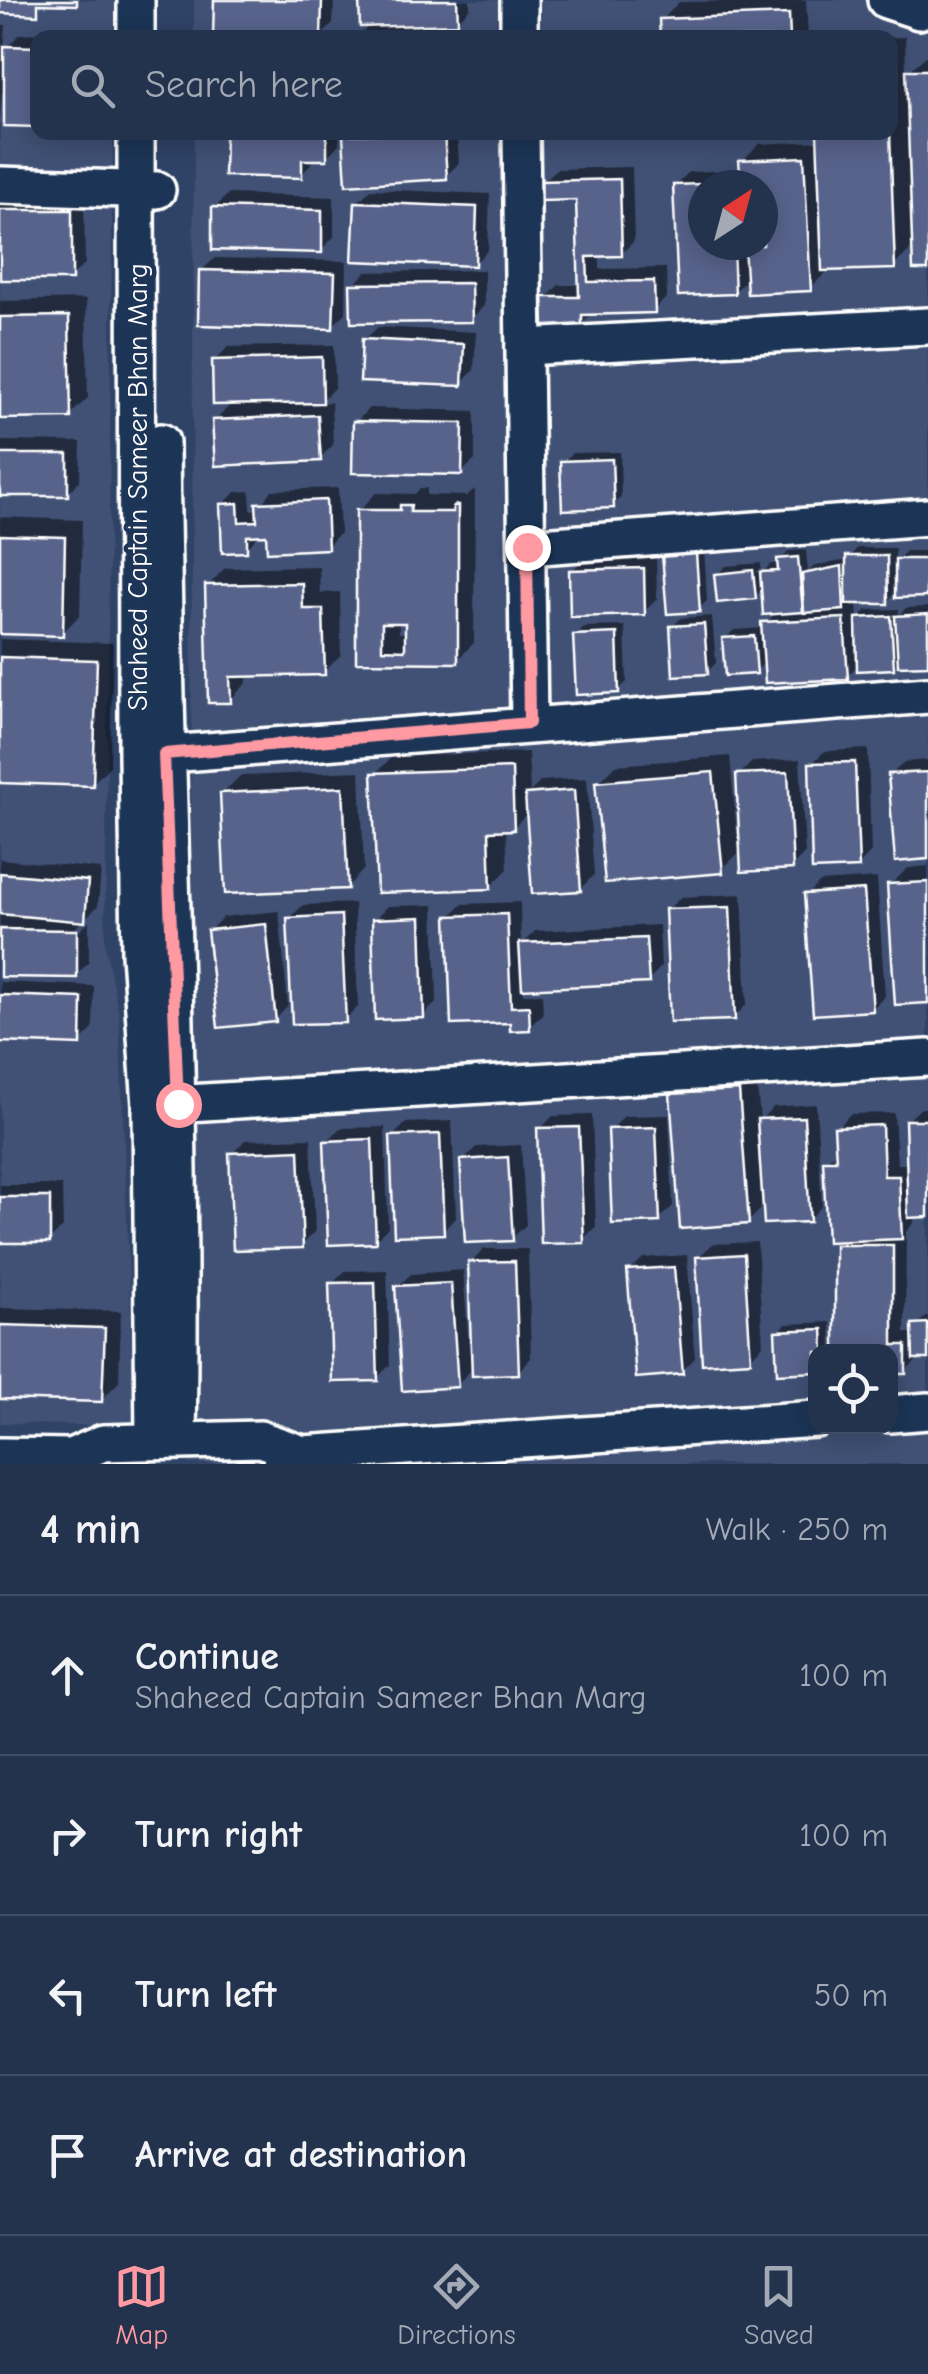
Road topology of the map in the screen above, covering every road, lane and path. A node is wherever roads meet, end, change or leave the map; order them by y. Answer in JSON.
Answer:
{"nodes":[{"id":1,"x":136,"y":0,"type":"edge"},
{"id":2,"x":156,"y":0,"type":"edge"},
{"id":3,"x":518,"y":0,"type":"edge"},
{"id":4,"x":886,"y":0,"type":"edge"},
{"id":5,"x":920,"y":12,"type":"dead end"},
{"id":6,"x":136,"y":30,"type":"edge"},
{"id":7,"x":156,"y":30,"type":"edge"},
{"id":8,"x":519,"y":30,"type":"edge"},
{"id":9,"x":138,"y":140,"type":"edge"},
{"id":10,"x":156,"y":140,"type":"edge"},
{"id":11,"x":521,"y":140,"type":"edge"},
{"id":12,"x":0,"y":186,"type":"edge"},
{"id":13,"x":147,"y":190,"type":"junction"},
{"id":14,"x":928,"y":326,"type":"edge"},
{"id":15,"x":524,"y":346,"type":"junction"},
{"id":16,"x":928,"y":517,"type":"edge"},
{"id":17,"x":527,"y":547,"type":"junction"},
{"id":18,"x":928,"y":695,"type":"edge"},
{"id":19,"x":529,"y":723,"type":"junction"},
{"id":20,"x":151,"y":755,"type":"junction"},
{"id":21,"x":928,"y":1058,"type":"edge"},
{"id":22,"x":164,"y":1105,"type":"junction"},
{"id":23,"x":928,"y":1412,"type":"edge"},
{"id":24,"x":898,"y":1414,"type":"edge"},
{"id":25,"x":808,"y":1420,"type":"edge"},
{"id":26,"x":166,"y":1441,"type":"junction"},
{"id":27,"x":0,"y":1456,"type":"edge"},
{"id":28,"x":292,"y":1459,"type":"edge"},
{"id":29,"x":78,"y":1460,"type":"edge"}],
"edges":[{"from":1,"to":6,"type":"street"},
{"from":2,"to":7,"type":"street"},
{"from":3,"to":8,"type":"street"},
{"from":4,"to":5,"type":"street"},
{"from":9,"to":13,"type":"street","name":"Shaheed Captain Sameer Bhan Marg"},
{"from":10,"to":13,"type":"street","name":"Shaheed Captain Sameer Bhan Marg"},
{"from":11,"to":15,"type":"street"},
{"from":12,"to":13,"type":"street"},
{"from":13,"to":20,"type":"street","name":"Shaheed Captain Sameer Bhan Marg"},
{"from":14,"to":15,"type":"street"},
{"from":15,"to":17,"type":"street"},
{"from":16,"to":17,"type":"street"},
{"from":17,"to":19,"type":"street"},
{"from":18,"to":19,"type":"street"},
{"from":19,"to":20,"type":"street"},
{"from":20,"to":22,"type":"street","name":"Shaheed Captain Sameer Bhan Marg"},
{"from":21,"to":22,"type":"street"},
{"from":22,"to":26,"type":"street","name":"Shaheed Captain Sameer Bhan Marg"},
{"from":23,"to":24,"type":"street"},
{"from":25,"to":28,"type":"street"},
{"from":26,"to":28,"type":"street"},
{"from":26,"to":29,"type":"street"},
{"from":27,"to":29,"type":"street"}]}
